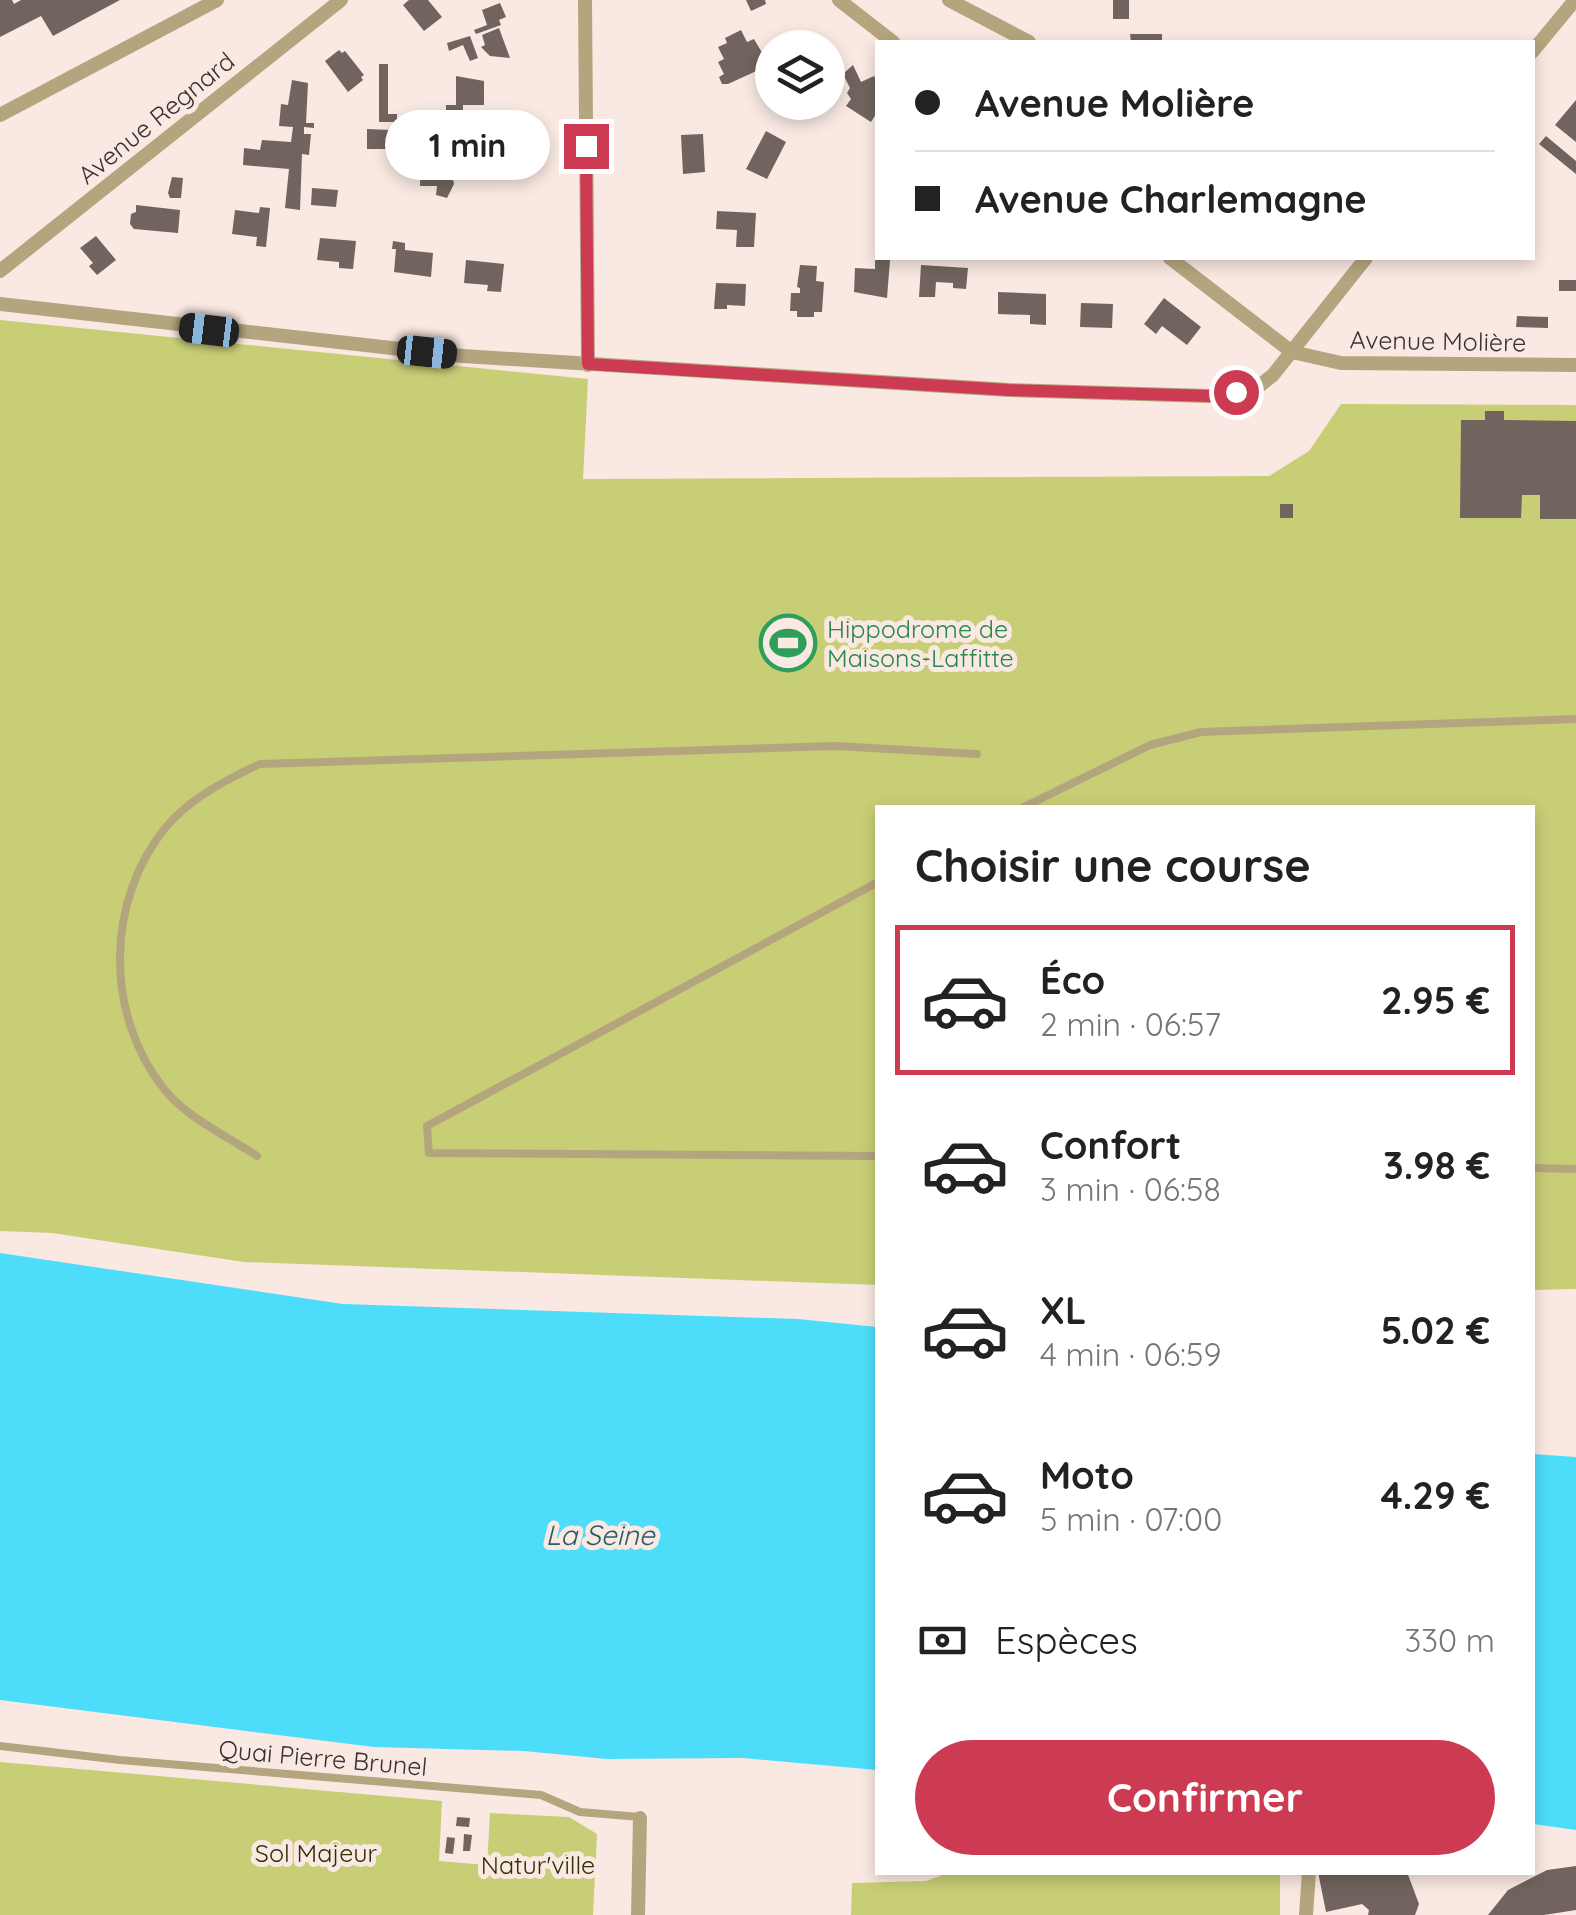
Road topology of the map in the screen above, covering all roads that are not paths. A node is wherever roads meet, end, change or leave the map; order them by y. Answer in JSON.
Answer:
{"nodes":[{"id":1,"x":217,"y":0,"type":"edge"},
{"id":2,"x":340,"y":0,"type":"edge"},
{"id":3,"x":585,"y":0,"type":"edge"},
{"id":4,"x":839,"y":0,"type":"edge"},
{"id":5,"x":949,"y":0,"type":"edge"},
{"id":6,"x":1575,"y":0,"type":"edge"},
{"id":7,"x":891,"y":40,"type":"edge"},
{"id":8,"x":1025,"y":40,"type":"edge"},
{"id":9,"x":1535,"y":48,"type":"edge"},
{"id":10,"x":0,"y":116,"type":"edge"},
{"id":11,"x":1173,"y":260,"type":"edge"},
{"id":12,"x":1364,"y":260,"type":"edge"},
{"id":13,"x":0,"y":271,"type":"edge"},
{"id":14,"x":0,"y":304,"type":"edge"},
{"id":15,"x":1292,"y":352,"type":"junction"},
{"id":16,"x":588,"y":364,"type":"junction"},
{"id":17,"x":1576,"y":365,"type":"edge"},
{"id":18,"x":1576,"y":719,"type":"edge"},
{"id":19,"x":977,"y":754,"type":"dead end"},
{"id":20,"x":1028,"y":805,"type":"edge"},
{"id":21,"x":875,"y":884,"type":"edge"},
{"id":22,"x":257,"y":1156,"type":"dead end"},
{"id":23,"x":875,"y":1156,"type":"edge"},
{"id":24,"x":1535,"y":1168,"type":"edge"},
{"id":25,"x":1576,"y":1169,"type":"edge"},
{"id":26,"x":0,"y":1746,"type":"edge"},
{"id":27,"x":640,"y":1818,"type":"joint"},
{"id":28,"x":1309,"y":1875,"type":"edge"},
{"id":29,"x":638,"y":1915,"type":"edge"},
{"id":30,"x":1306,"y":1915,"type":"edge"}],
"edges":[{"from":1,"to":10,"type":"street"},
{"from":2,"to":13,"type":"street","name":"Avenue Regnard"},
{"from":3,"to":16,"type":"street"},
{"from":4,"to":7,"type":"street"},
{"from":5,"to":8,"type":"street"},
{"from":6,"to":9,"type":"street"},
{"from":11,"to":15,"type":"street"},
{"from":12,"to":15,"type":"street"},
{"from":14,"to":16,"type":"street"},
{"from":15,"to":16,"type":"street"},
{"from":15,"to":17,"type":"street","name":"Avenue Molière"},
{"from":18,"to":20,"type":"lane"},
{"from":19,"to":22,"type":"lane"},
{"from":21,"to":23,"type":"lane"},
{"from":24,"to":25,"type":"lane"},
{"from":26,"to":27,"type":"lane","name":"Quai Pierre Brunel"},
{"from":27,"to":29,"type":"street"},
{"from":28,"to":30,"type":"street"}]}
